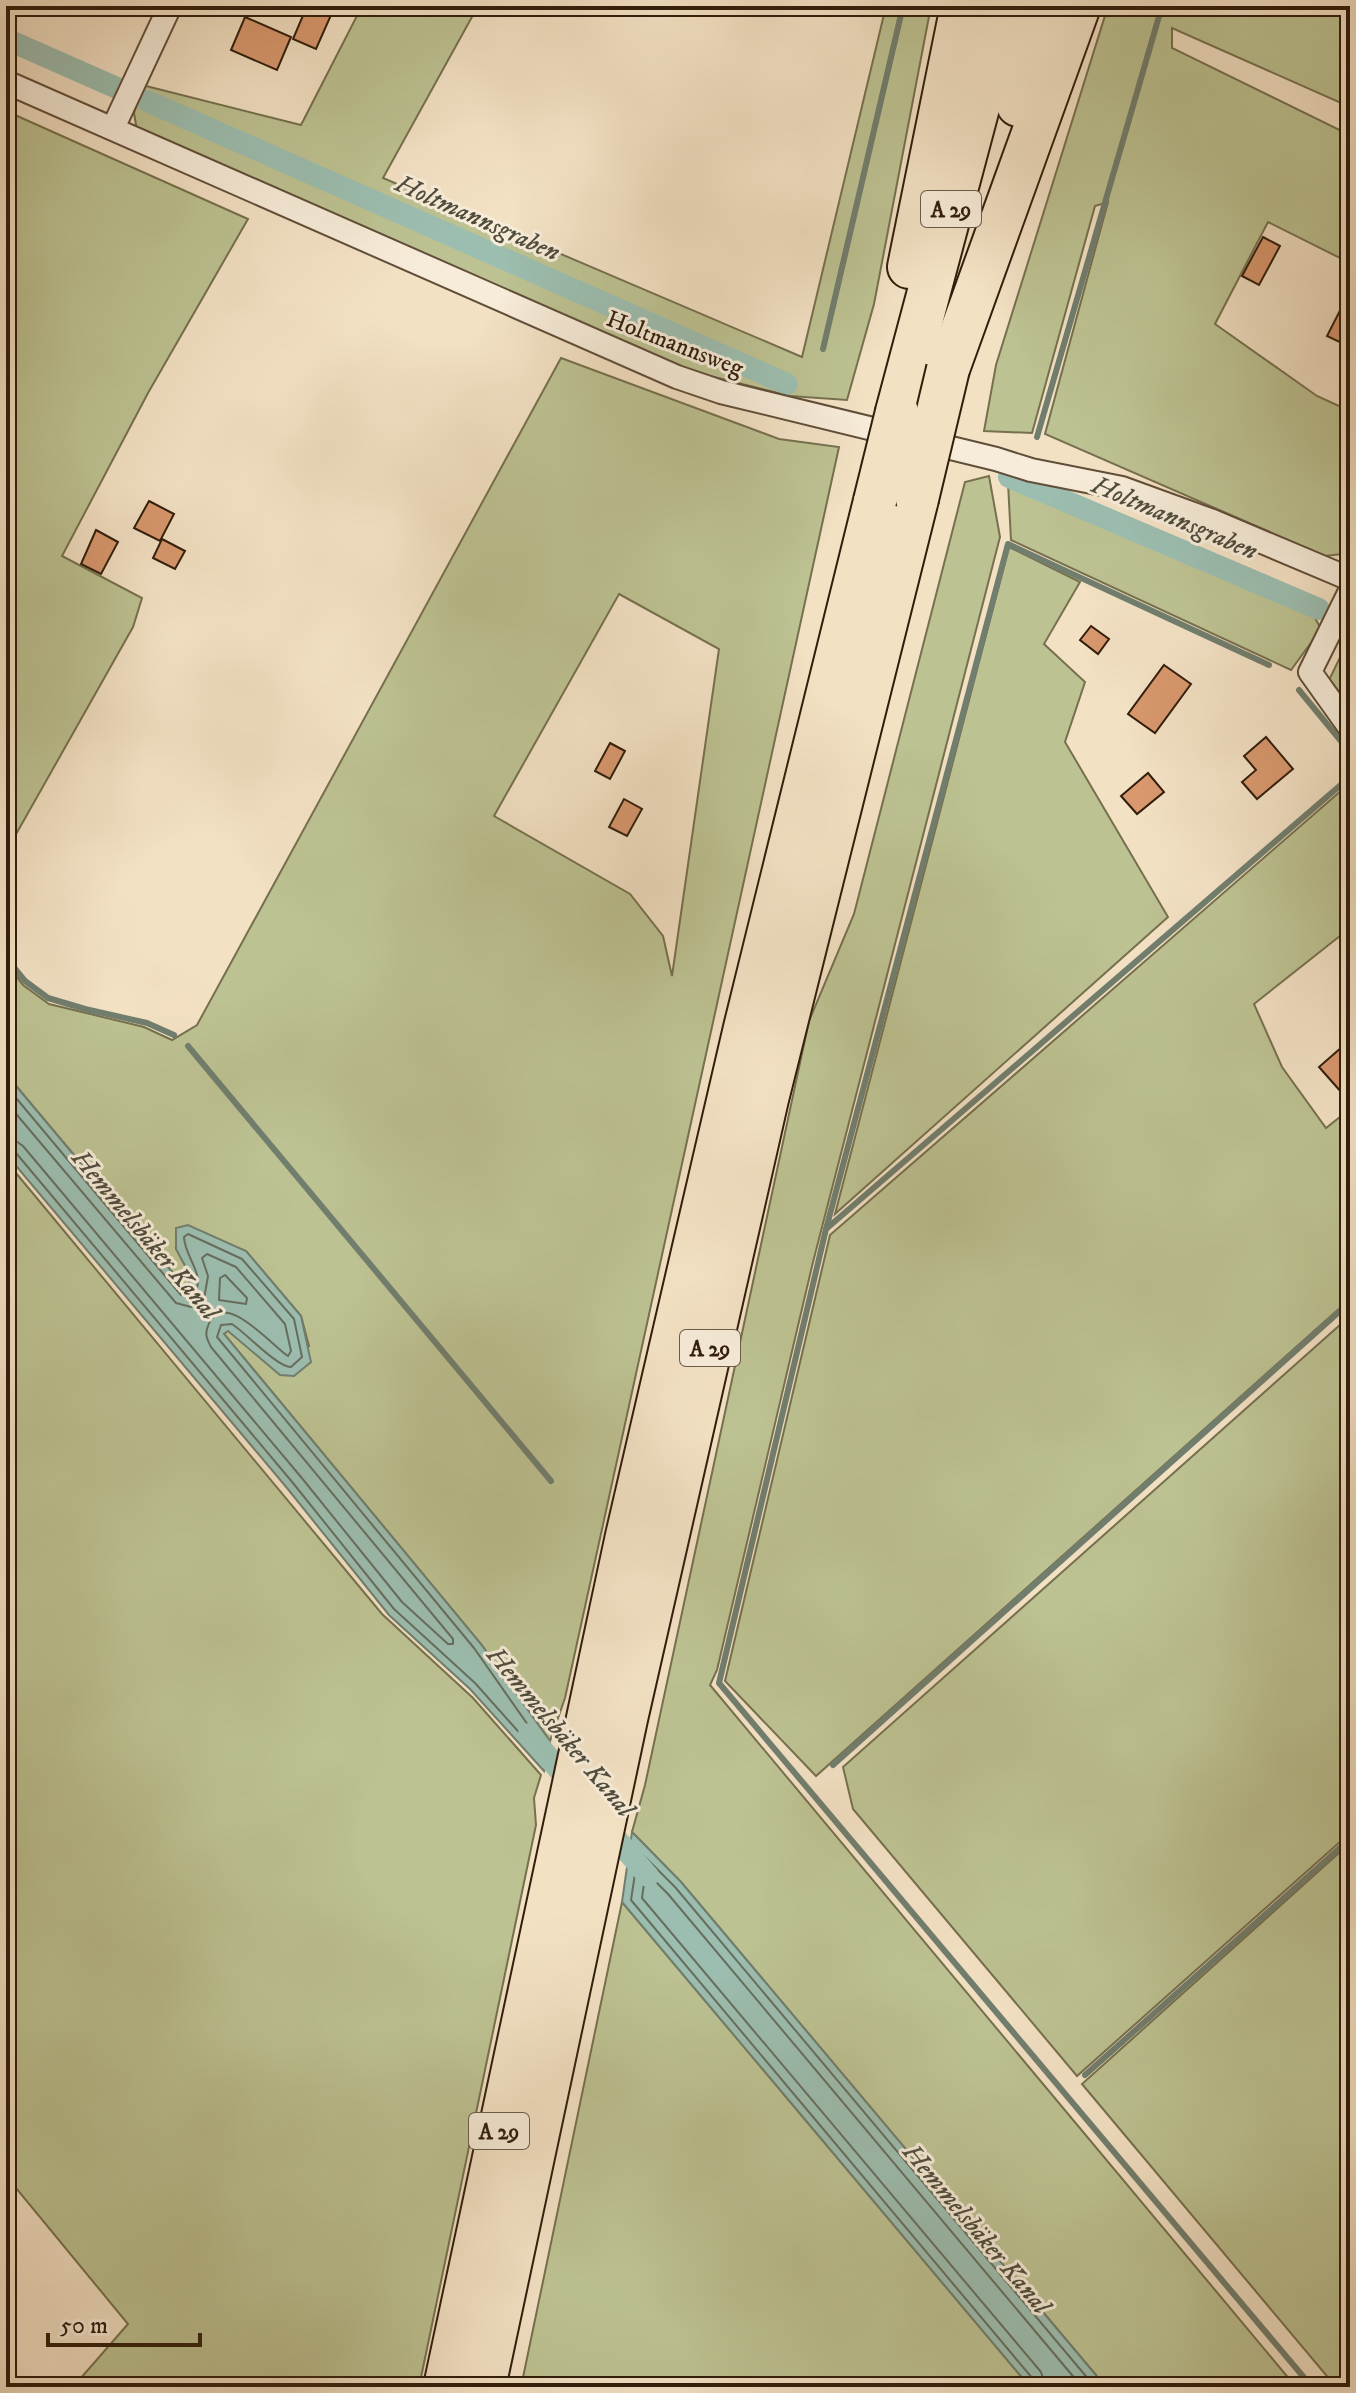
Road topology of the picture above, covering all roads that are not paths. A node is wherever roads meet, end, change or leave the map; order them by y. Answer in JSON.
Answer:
{"nodes":[{"id":1,"x":170,"y":6,"type":"edge"},
{"id":2,"x":1005,"y":6,"type":"edge"},
{"id":3,"x":1043,"y":6,"type":"edge"},
{"id":4,"x":1079,"y":6,"type":"edge"},
{"id":5,"x":962,"y":7,"type":"edge"},
{"id":6,"x":6,"y":82,"type":"edge"},
{"id":7,"x":113,"y":128,"type":"junction"},
{"id":8,"x":948,"y":369,"type":"junction"},
{"id":9,"x":888,"y":410,"type":"junction"},
{"id":10,"x":1350,"y":579,"type":"edge"},
{"id":11,"x":1350,"y":591,"type":"edge"},
{"id":12,"x":1350,"y":728,"type":"edge"},
{"id":13,"x":445,"y":2387,"type":"edge"},
{"id":14,"x":484,"y":2387,"type":"edge"}],
"edges":[{"from":1,"to":7,"type":"street"},
{"from":2,"to":9,"type":"highway","number":"A 29"},
{"from":3,"to":8,"type":"highway","number":"A 29"},
{"from":4,"to":8,"type":"highway"},
{"from":5,"to":9,"type":"highway"},
{"from":6,"to":7,"type":"street","name":"Holtmannsweg"},
{"from":7,"to":10,"type":"street","name":"Holtmannsweg"},
{"from":8,"to":14,"type":"highway","number":"A 29","bridge":true},
{"from":9,"to":13,"type":"highway","number":"A 29","bridge":true},
{"from":11,"to":12,"type":"street"}]}
